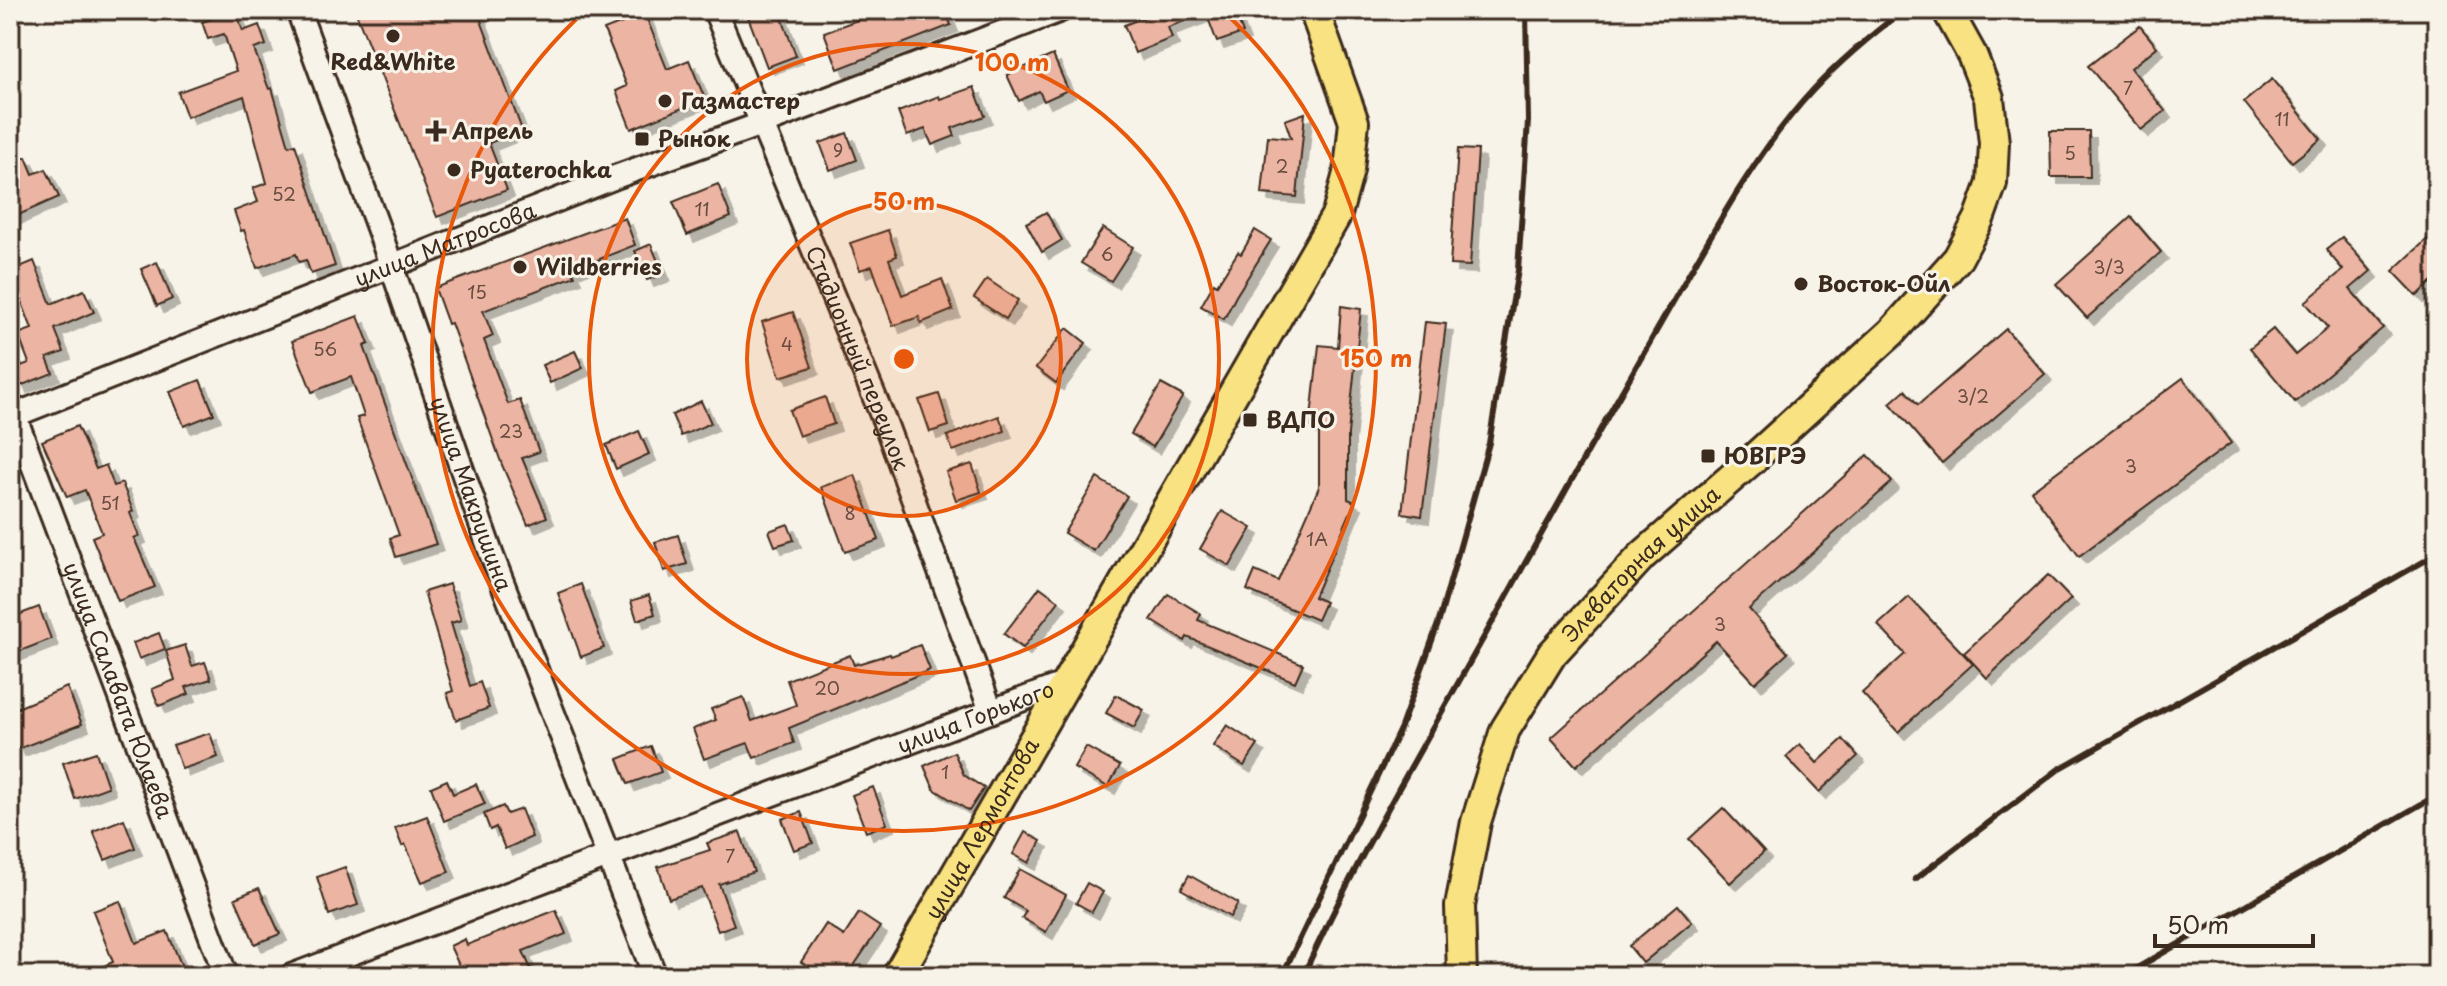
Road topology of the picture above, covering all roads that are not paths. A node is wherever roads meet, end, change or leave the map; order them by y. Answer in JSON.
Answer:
{"nodes":[{"id":1,"x":298,"y":10,"type":"edge"},
{"id":2,"x":715,"y":10,"type":"edge"},
{"id":3,"x":1061,"y":10,"type":"edge"},
{"id":4,"x":1947,"y":10,"type":"edge"},
{"id":5,"x":1316,"y":12,"type":"edge"},
{"id":6,"x":761,"y":124,"type":"junction"},
{"id":7,"x":391,"y":266,"type":"junction"},
{"id":8,"x":11,"y":412,"type":"edge"},
{"id":9,"x":1066,"y":683,"type":"junction"},
{"id":10,"x":991,"y":711,"type":"junction"},
{"id":11,"x":609,"y":854,"type":"junction"},
{"id":12,"x":226,"y":976,"type":"edge"},
{"id":13,"x":291,"y":976,"type":"edge"},
{"id":14,"x":655,"y":976,"type":"edge"},
{"id":15,"x":897,"y":976,"type":"edge"},
{"id":16,"x":1462,"y":976,"type":"edge"}],
"edges":[{"from":1,"to":7,"type":"street","name":"улица Макрушина"},
{"from":2,"to":6,"type":"street","name":"Стадионный переулок"},
{"from":3,"to":6,"type":"street","name":"улица Матросова"},
{"from":4,"to":16,"type":"main road","name":"Элеваторная улица"},
{"from":5,"to":9,"type":"main road","name":"улица Горького"},
{"from":6,"to":7,"type":"street","name":"улица Матросова"},
{"from":6,"to":10,"type":"street","name":"Стадионный переулок"},
{"from":7,"to":8,"type":"street","name":"улица Матросова"},
{"from":7,"to":11,"type":"street","name":"улица Макрушина"},
{"from":8,"to":12,"type":"street","name":"улица Салавата Юлаева"},
{"from":9,"to":10,"type":"street","name":"улица Горького"},
{"from":9,"to":15,"type":"main road","name":"улица Лермонтова"},
{"from":10,"to":11,"type":"street","name":"улица Горького"},
{"from":11,"to":13,"type":"street","name":"улица Горького"},
{"from":11,"to":14,"type":"street","name":"улица Макрушина"}]}
